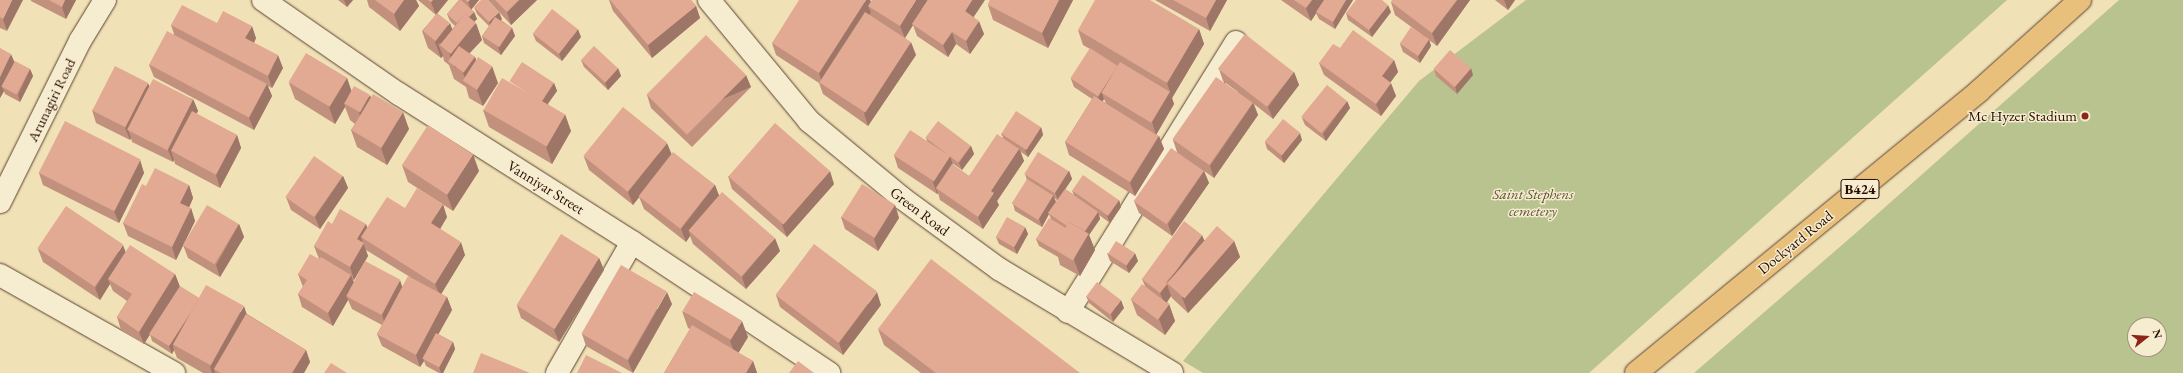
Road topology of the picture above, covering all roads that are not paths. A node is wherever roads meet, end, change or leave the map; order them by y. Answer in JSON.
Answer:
{"nodes":[{"id":1,"x":105,"y":0,"type":"edge"},
{"id":2,"x":263,"y":0,"type":"edge"},
{"id":3,"x":709,"y":0,"type":"edge"},
{"id":4,"x":2080,"y":0,"type":"edge"},
{"id":5,"x":1236,"y":42,"type":"dead end"},
{"id":6,"x":0,"y":202,"type":"edge"},
{"id":7,"x":632,"y":242,"type":"junction"},
{"id":8,"x":0,"y":275,"type":"edge"},
{"id":9,"x":1068,"y":312,"type":"junction"},
{"id":10,"x":174,"y":373,"type":"edge"},
{"id":11,"x":557,"y":373,"type":"edge"},
{"id":12,"x":829,"y":373,"type":"edge"},
{"id":13,"x":1172,"y":373,"type":"edge"},
{"id":14,"x":1636,"y":373,"type":"edge"}],
"edges":[{"from":1,"to":6,"type":"street","name":"Arunagiri Road"},
{"from":2,"to":7,"type":"street","name":"Vanniyar Street"},
{"from":3,"to":9,"type":"street","name":"Green Road"},
{"from":4,"to":14,"type":"main road","name":"Dockyard Road","number":"B424"},
{"from":5,"to":9,"type":"street"},
{"from":7,"to":11,"type":"street"},
{"from":7,"to":12,"type":"street","name":"Vanniyar Street"},
{"from":8,"to":10,"type":"street"},
{"from":9,"to":13,"type":"street","name":"Green Road"}]}
